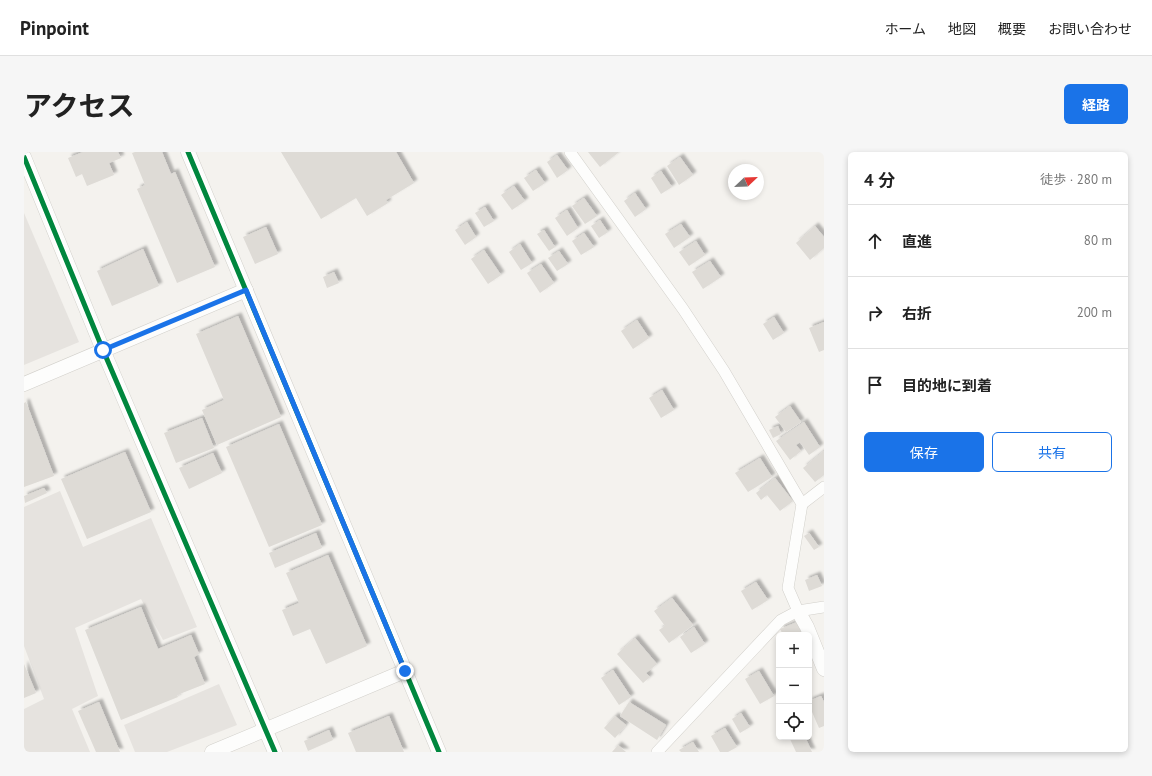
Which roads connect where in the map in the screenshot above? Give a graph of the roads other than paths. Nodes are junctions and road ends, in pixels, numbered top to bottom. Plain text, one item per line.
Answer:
1 (188, 152) edge
2 (570, 152) edge
3 (24, 157) edge
4 (246, 290) junction
5 (103, 350) junction
6 (24, 384) edge
7 (824, 487) edge
8 (802, 504) junction
9 (824, 607) edge
10 (798, 611) junction
11 (824, 669) edge
12 (405, 671) junction
13 (266, 729) junction
14 (212, 752) edge
15 (275, 752) edge
16 (439, 752) edge
17 (657, 752) edge

1 - 4 street
2 - 8 street
3 - 5 street
4 - 5 street
4 - 12 street
5 - 6 street
5 - 13 street
7 - 8 street
8 - 10 street
9 - 10 street
10 - 11 street
10 - 17 street
12 - 13 street
12 - 16 street
13 - 14 street
13 - 15 street

